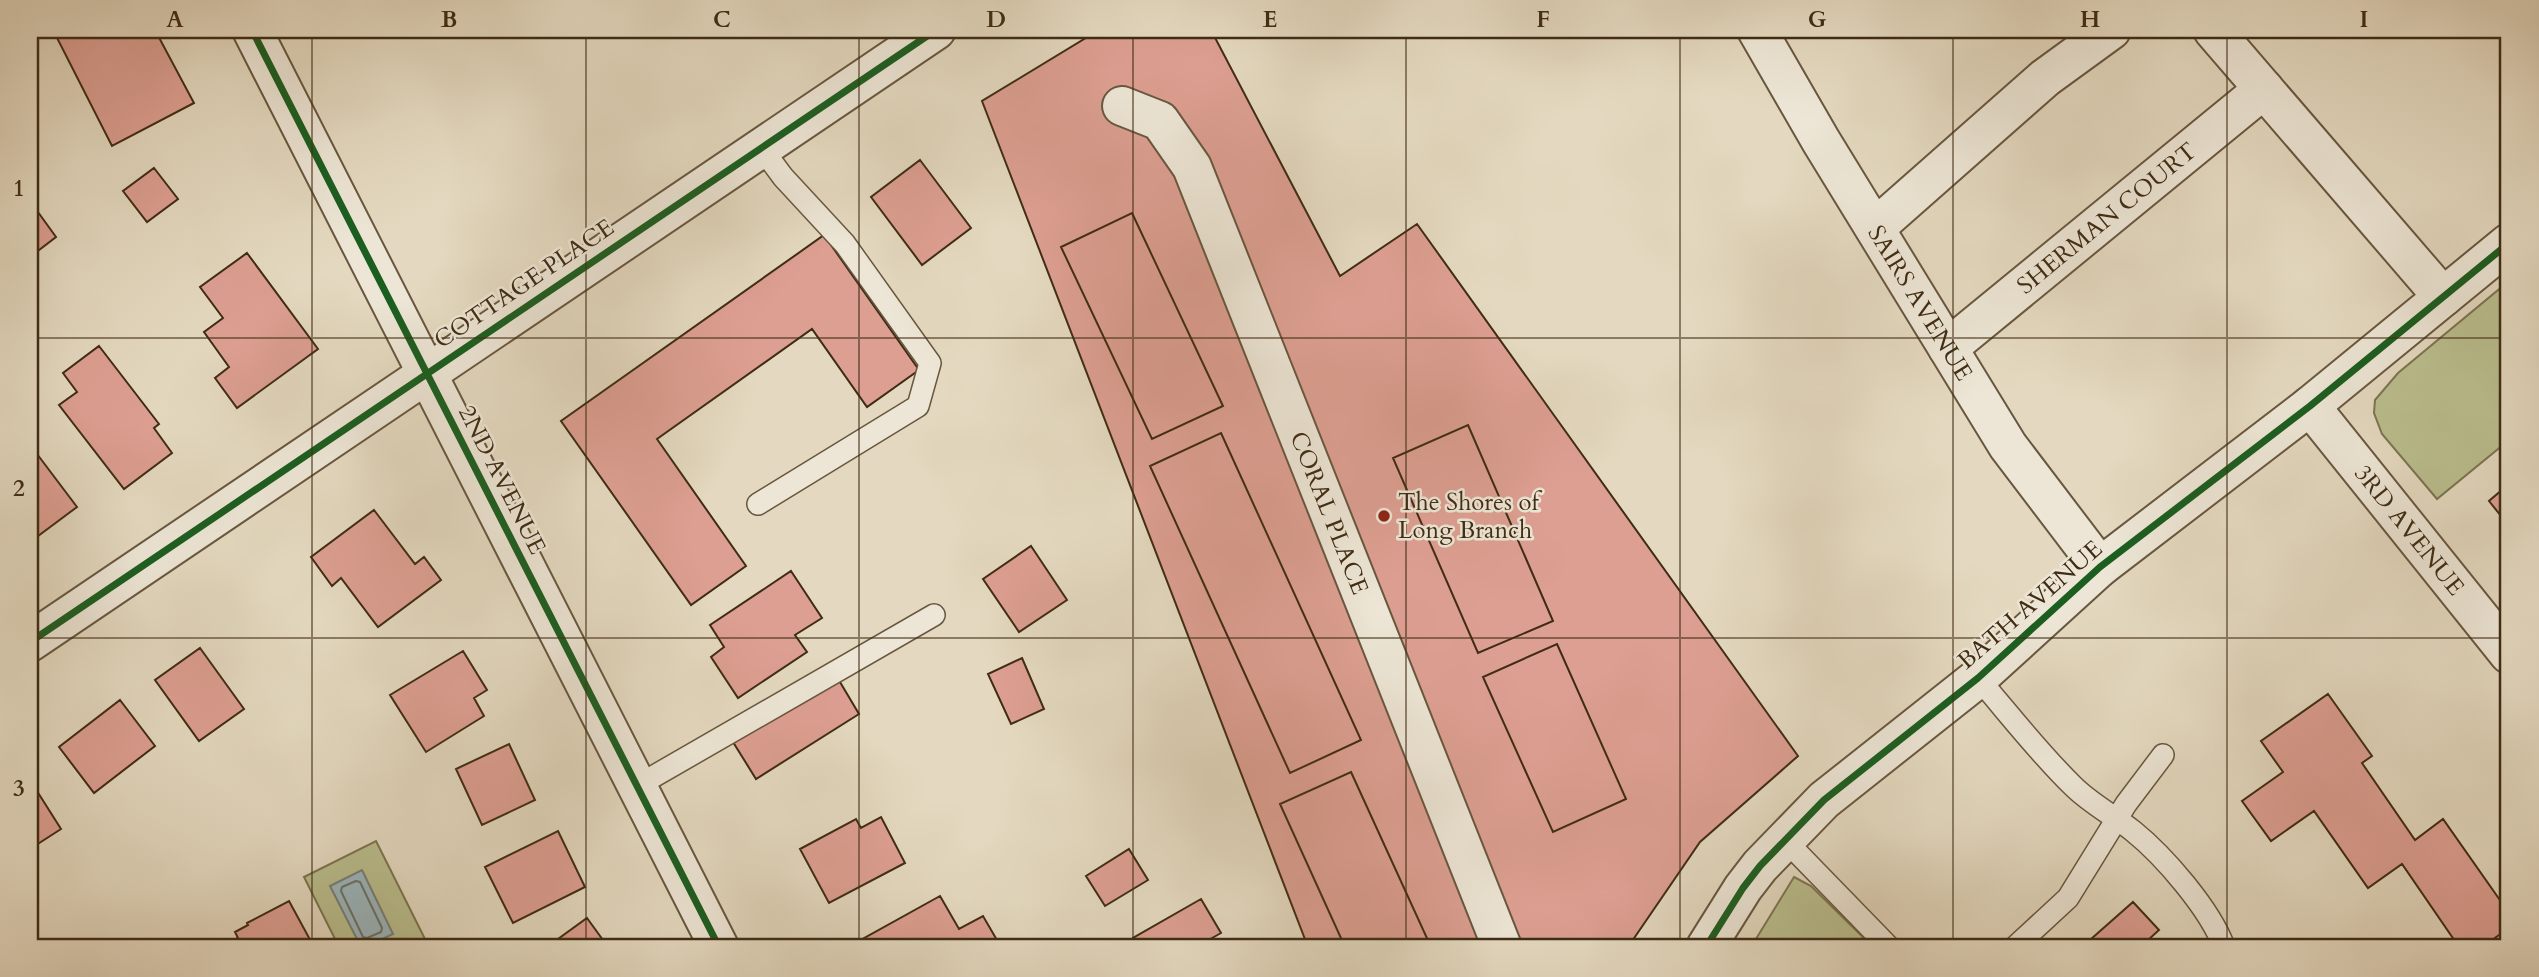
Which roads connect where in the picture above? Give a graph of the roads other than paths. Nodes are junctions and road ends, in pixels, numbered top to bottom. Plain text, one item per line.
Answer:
1 (252, 30) edge
2 (936, 30) edge
3 (1757, 30) edge
4 (2111, 30) edge
5 (2213, 30) edge
6 (2264, 89) junction
7 (1122, 106) dead end
8 (761, 146) junction
9 (1875, 228) junction
10 (2509, 243) edge
11 (2444, 297) junction
12 (1948, 348) junction
13 (426, 373) junction
14 (2310, 406) junction
15 (758, 504) dead end
16 (2100, 567) junction
17 (934, 615) dead end
18 (30, 642) edge
19 (2509, 654) edge
20 (1978, 678) junction
21 (2163, 755) dead end
22 (637, 786) junction
23 (2117, 819) junction
24 (1785, 840) junction
25 (719, 947) edge
26 (1502, 947) edge
27 (1706, 947) edge
28 (1889, 947) edge
29 (2015, 947) edge
30 (2224, 947) edge

1 - 13 street, 2ND AVENUE
2 - 8 street, COTTAGE PLACE
3 - 9 street, SAIRS AVENUE
4 - 9 street
5 - 6 street
6 - 11 street
6 - 12 street, SHERMAN COURT
7 - 26 street, CORAL PLACE
8 - 13 street, COTTAGE PLACE
8 - 15 lane
9 - 12 street, SAIRS AVENUE
10 - 11 street, BATH AVENUE
11 - 14 street, BATH AVENUE
12 - 16 street, SAIRS AVENUE
13 - 18 street, COTTAGE PLACE
13 - 22 street, 2ND AVENUE
14 - 16 street, BATH AVENUE
14 - 19 street, 3RD AVENUE
16 - 20 street, BATH AVENUE
17 - 22 lane
20 - 23 lane
20 - 24 street, BATH AVENUE
21 - 23 lane
22 - 25 street, 2ND AVENUE
23 - 29 lane
23 - 30 lane
24 - 27 street, BATH AVENUE
24 - 28 lane

